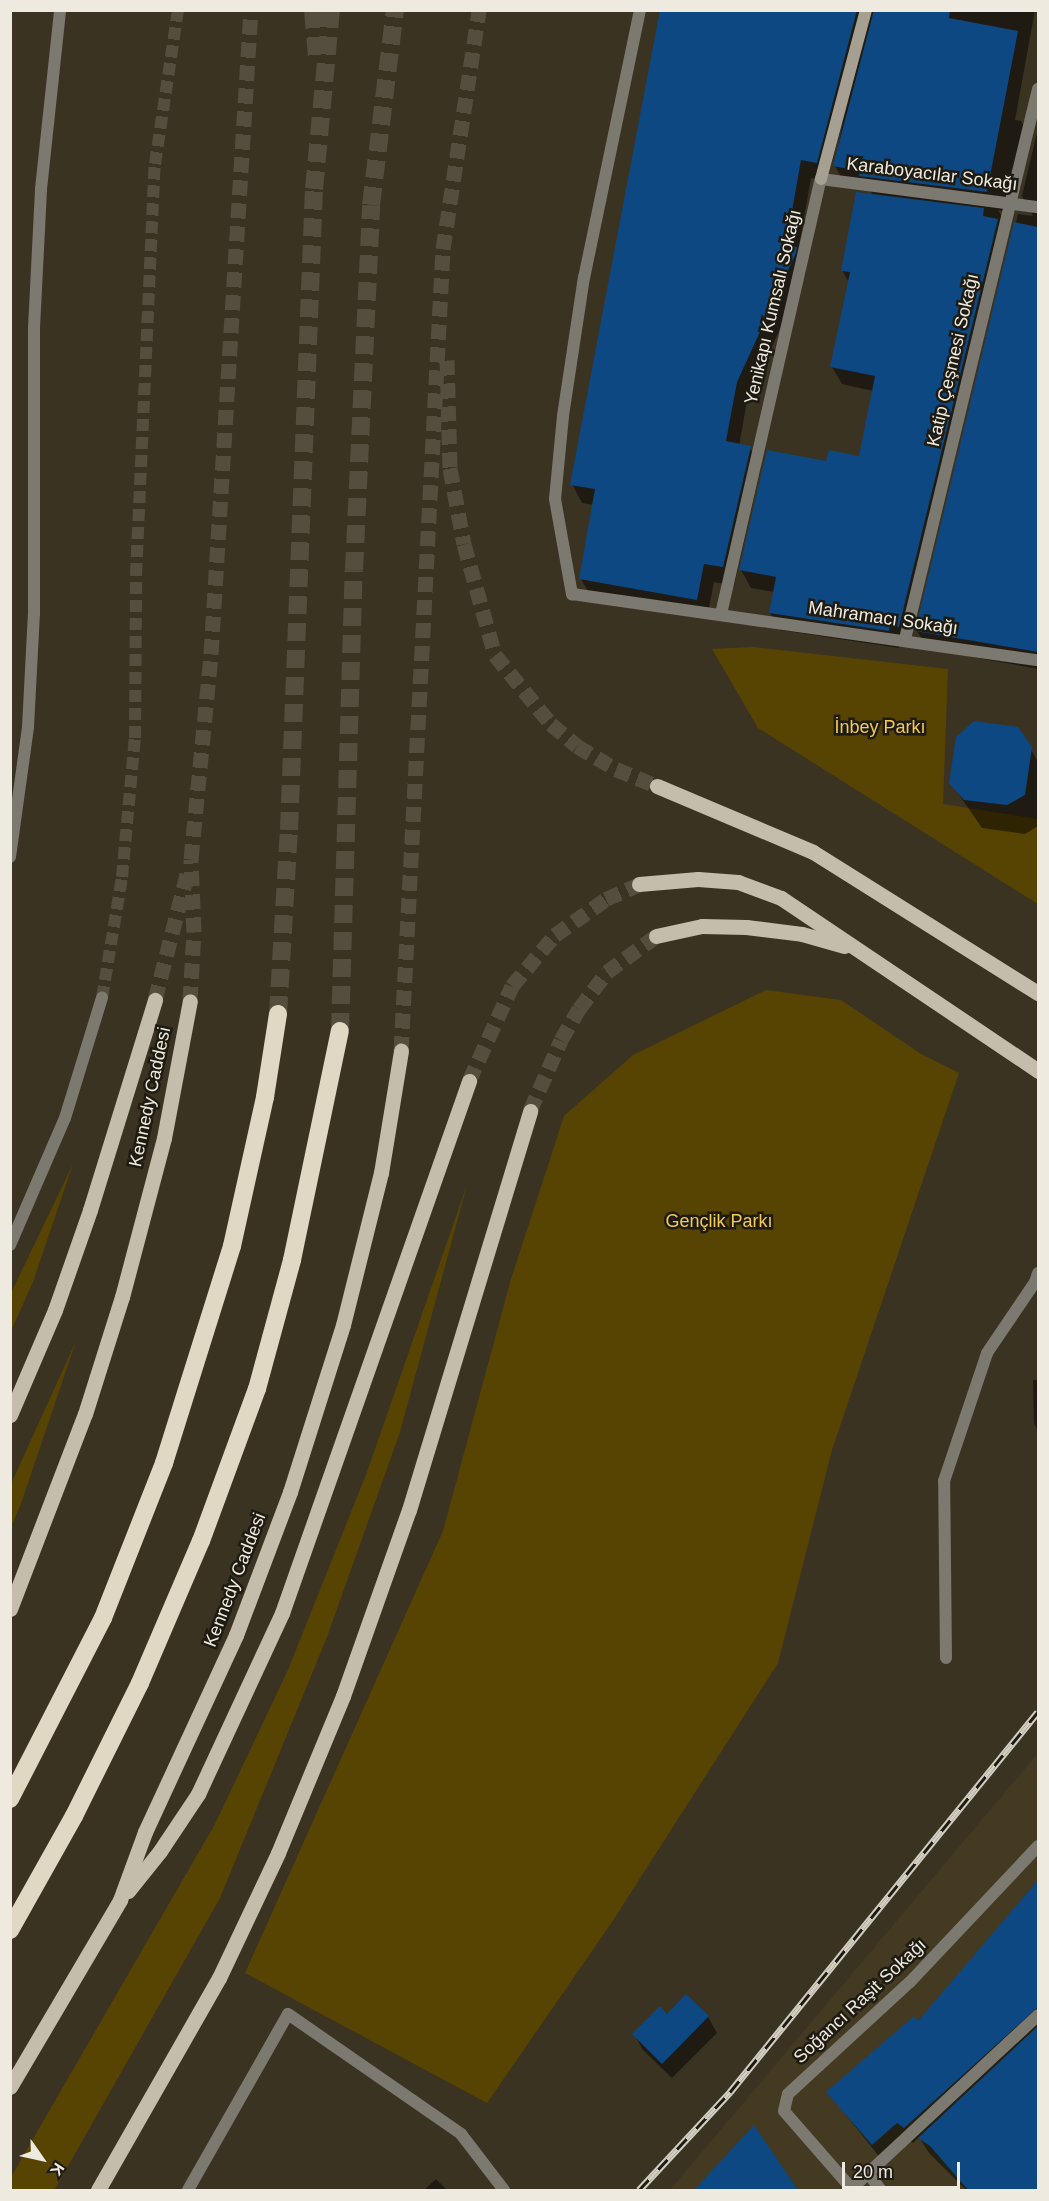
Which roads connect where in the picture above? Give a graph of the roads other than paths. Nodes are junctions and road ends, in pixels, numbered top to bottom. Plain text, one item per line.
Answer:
1 (60, 10) edge
2 (640, 10) edge
3 (866, 10) edge
4 (1038, 89) edge
5 (821, 179) junction
6 (1008, 201) junction
7 (1038, 207) edge
8 (721, 614) junction
9 (905, 639) junction
10 (1038, 660) edge
11 (657, 786) tunnel mouth
12 (10, 857) edge
13 (639, 884) tunnel mouth
14 (656, 936) tunnel mouth
15 (859, 951) junction
16 (1038, 993) edge
17 (102, 998) tunnel mouth
18 (155, 1000) tunnel mouth
19 (190, 1001) tunnel mouth
20 (278, 1014) tunnel mouth
21 (340, 1030) tunnel mouth
22 (401, 1052) tunnel mouth
23 (1038, 1071) edge
24 (469, 1081) tunnel mouth
25 (530, 1111) tunnel mouth
26 (10, 1245) edge
27 (1037, 1279) edge
28 (10, 1414) edge
29 (10, 1609) edge
30 (946, 1658) dead end
31 (10, 1799) edge
32 (1038, 1846) edge
33 (120, 1900) junction
34 (10, 1930) edge
35 (1038, 2015) edge
36 (10, 2086) edge
37 (868, 2173) junction
38 (98, 2190) edge
39 (188, 2190) edge
40 (504, 2190) edge
41 (851, 2190) edge
42 (881, 2190) edge

1 - 12 street
2 - 8 street, Mahramacı Sokağı
3 - 5 street, Yenikapı Kumsalı Sokağı
4 - 6 street, Katip Çeşmesi Sokağı
5 - 6 street, Karaboyacılar Sokağı
5 - 8 street, Yenikapı Kumsalı Sokağı
6 - 7 street, Karaboyacılar Sokağı
6 - 9 street, Katip Çeşmesi Sokağı
8 - 9 street, Mahramacı Sokağı
9 - 10 street, Mahramacı Sokağı
11 - 16 main road
13 - 15 main road
14 - 15 main road
15 - 23 main road
17 - 26 street
18 - 28 main road
19 - 29 main road, Kennedy Caddesi
20 - 31 highway
21 - 34 highway
22 - 33 main road, Kennedy Caddesi
24 - 33 main road
25 - 38 main road
27 - 30 street
32 - 41 street, Soğancı Raşit Sokağı
33 - 36 main road, Kennedy Caddesi
35 - 37 street
37 - 41 street
37 - 42 street
39 - 40 street

